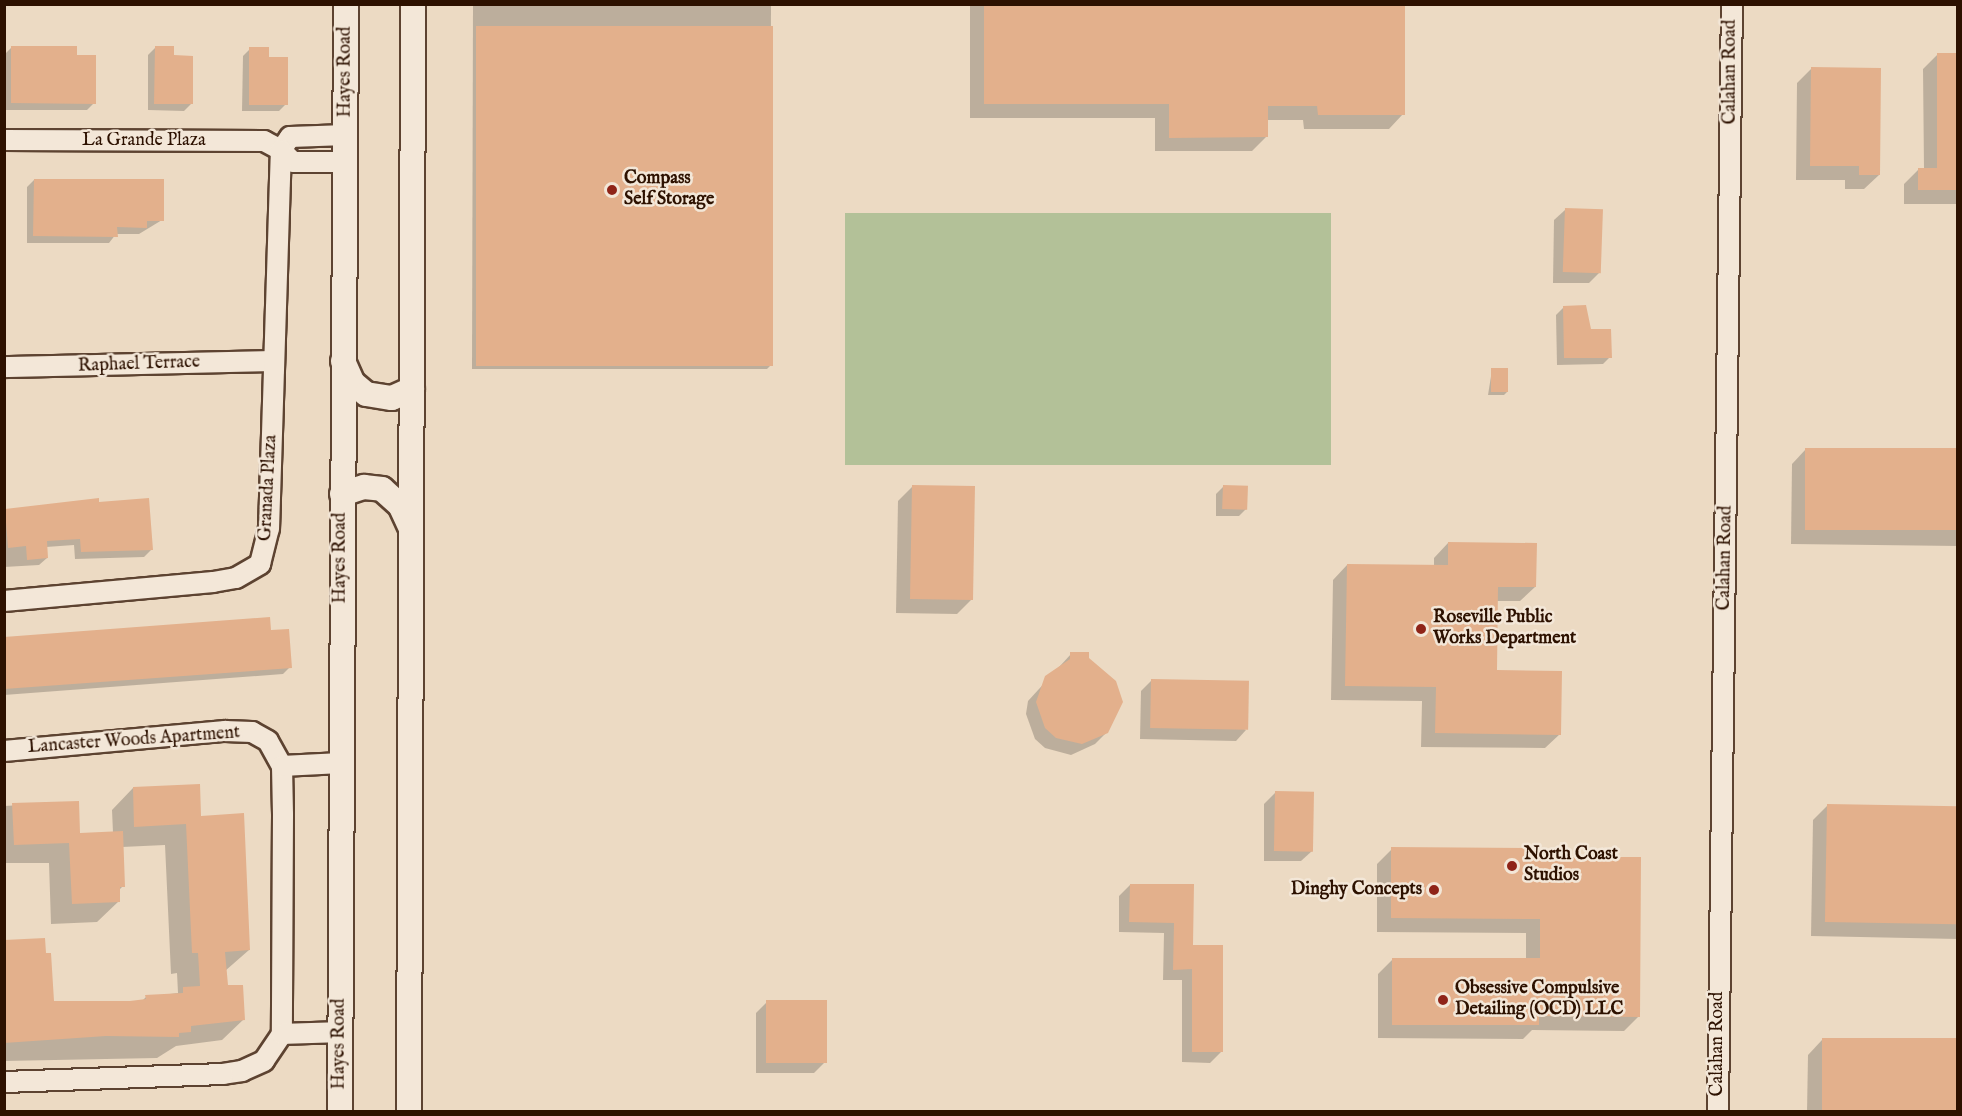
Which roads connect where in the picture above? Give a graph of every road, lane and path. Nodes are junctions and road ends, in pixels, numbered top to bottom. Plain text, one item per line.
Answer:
1 (346, 4) edge
2 (413, 4) edge
3 (1732, 4) edge
4 (346, 135) junction
5 (4, 140) edge
6 (281, 150) junction
7 (346, 162) junction
8 (342, 359) junction
9 (274, 361) junction
10 (4, 368) edge
11 (412, 389) junction
12 (342, 494) junction
13 (412, 531) junction
14 (4, 601) edge
15 (4, 751) edge
16 (341, 763) junction
17 (282, 766) junction
18 (340, 1032) junction
19 (282, 1034) junction
20 (4, 1082) edge
21 (340, 1112) edge
22 (409, 1112) edge
23 (1718, 1112) edge

1 - 4 street, Hayes Road
2 - 11 street
3 - 23 street, Calahan Road
4 - 6 street
4 - 7 street, Hayes Road
5 - 6 street, La Grande Plaza
6 - 7 street, La Grande Plaza
6 - 9 street, Granada Plaza
7 - 8 street, Hayes Road
8 - 11 street
8 - 12 street, Hayes Road
9 - 10 street, Raphael Terrace
9 - 14 street, Granada Plaza
11 - 13 street
12 - 13 street
12 - 16 street, Hayes Road
13 - 22 street
15 - 17 street, Lancaster Woods Apartment
16 - 17 street
16 - 18 street, Hayes Road
17 - 19 street
18 - 19 street
18 - 21 street, Hayes Road
19 - 20 street

